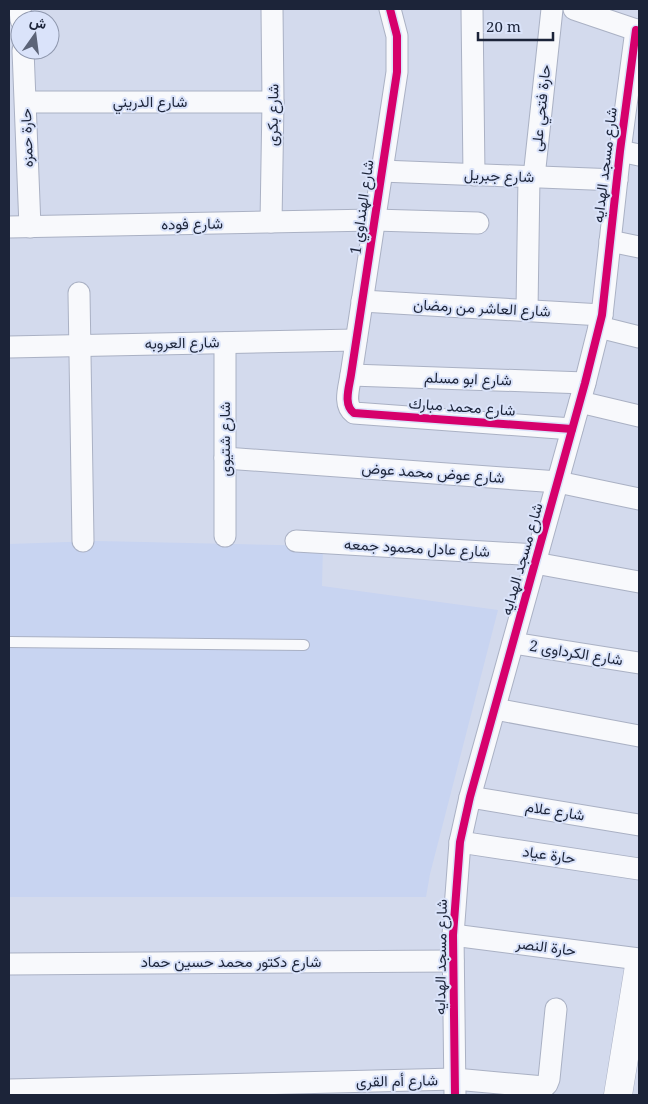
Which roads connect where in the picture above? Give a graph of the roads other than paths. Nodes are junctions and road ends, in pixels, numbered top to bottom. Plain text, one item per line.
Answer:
1 (272, 9) edge
2 (390, 9) edge
3 (472, 9) edge
4 (552, 9) edge
5 (574, 9) edge
6 (638, 30) edge
7 (24, 60) edge
8 (26, 102) junction
9 (273, 102) junction
10 (630, 153) edge
11 (381, 171) junction
12 (474, 175) junction
13 (532, 177) junction
14 (617, 180) junction
15 (374, 220) junction
16 (271, 222) junction
17 (478, 223) dead end
18 (9, 227) edge
19 (30, 227) junction
20 (610, 241) junction
21 (639, 247) edge
22 (80, 293) dead end
23 (362, 301) junction
24 (527, 310) junction
25 (600, 321) junction
26 (639, 337) edge
27 (356, 340) junction
28 (225, 343) junction
29 (80, 345) junction
30 (9, 347) edge
31 (351, 375) junction
32 (583, 393) junction
33 (350, 410) joint
34 (639, 416) edge
35 (572, 429) junction
36 (225, 458) junction
37 (558, 482) junction
38 (639, 499) edge
39 (225, 536) dead end
40 (83, 541) dead end
41 (296, 541) dead end
42 (536, 559) junction
43 (639, 582) edge
44 (9, 642) edge
45 (513, 643) junction
46 (304, 645) dead end
47 (639, 663) edge
48 (495, 708) junction
49 (639, 736) edge
50 (470, 797) junction
51 (639, 825) edge
52 (460, 842) junction
53 (639, 869) edge
54 (453, 935) junction
55 (639, 958) edge
56 (453, 961) junction
57 (9, 964) edge
58 (639, 966) edge
59 (556, 1009) dead end
60 (455, 1087) edge
61 (9, 1090) edge
62 (618, 1095) edge

1 - 9 street, شارع بكرى
2 - 11 street, شارع الهنداوي 1
3 - 12 street
4 - 13 street, حارة فتحي على
5 - 6 street
6 - 10 street, شارع مسجد الهدايه
7 - 8 street, حارة حمزه
8 - 9 street, شارع الدريني
8 - 19 street, حارة حمزه
9 - 16 street, شارع بكرى
10 - 14 street, شارع مسجد الهدايه
11 - 12 street, شارع جبريل
11 - 15 street, شارع الهنداوي 1
12 - 13 street, شارع جبريل
13 - 14 street, شارع جبريل
13 - 24 street, حارة فتحي على
14 - 20 street, شارع مسجد الهدايه
15 - 16 street, شارع فوده
15 - 17 street, شارع فوده
15 - 23 street, شارع الهنداوي 1
16 - 19 street, شارع فوده
18 - 19 street, شارع فوده
20 - 21 street
20 - 25 street, شارع مسجد الهدايه
22 - 29 street
23 - 24 street, شارع العاشر من رمضان
23 - 27 street, شارع الهنداوي 1
24 - 25 street, شارع العاشر من رمضان
25 - 26 street, شارع العاشر من رمضان
25 - 32 street, شارع مسجد الهدايه
27 - 28 street, شارع العروبه
27 - 31 street, شارع الهنداوي 1
28 - 29 street, شارع العروبه
28 - 36 street, شارع شتيوى
29 - 30 street, شارع العروبه
29 - 40 street
31 - 32 street, شارع ابو مسلم
31 - 33 street, شارع الهنداوي 1
32 - 34 street, شارع ابو مسلم
32 - 35 street, شارع مسجد الهدايه
33 - 35 street, شارع محمد مبارك
35 - 37 street, شارع مسجد الهدايه
36 - 37 street, شارع عوض محمد عوض
36 - 39 street, شارع شتيوى
37 - 38 street, شارع عوض محمد عوض
37 - 42 street, شارع مسجد الهدايه
41 - 42 street, شارع عادل محمود جمعه
42 - 43 street, شارع عادل محمود جمعه
42 - 45 street, شارع مسجد الهدايه
44 - 46 lane
45 - 47 street, شارع الكرداوى 2
45 - 48 street, شارع مسجد الهدايه
48 - 49 street
48 - 50 street, شارع مسجد الهدايه
50 - 51 street, شارع علام
50 - 52 street, شارع مسجد الهدايه
52 - 53 street, حارة عياد
52 - 54 street, شارع مسجد الهدايه
54 - 55 street, حارة النصر
54 - 56 street, شارع مسجد الهدايه
56 - 57 street, شارع دكتور محمد حسين حماد
56 - 60 street, شارع مسجد الهدايه
58 - 62 street
59 - 60 street, شارع أم القرى
60 - 61 street, شارع أم القرى

